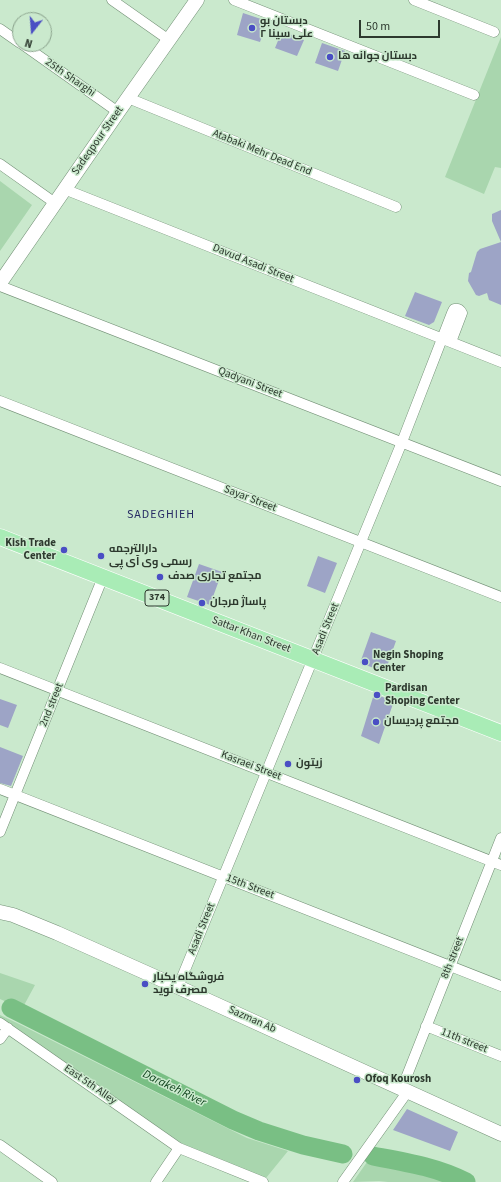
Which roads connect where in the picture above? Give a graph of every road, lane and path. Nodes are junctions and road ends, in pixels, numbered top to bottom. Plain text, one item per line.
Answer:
1 (112, 0) edge
2 (197, 0) edge
3 (234, 0) edge
4 (414, 0) edge
5 (0, 29) edge
6 (494, 32) dead end
7 (12, 37) edge
8 (169, 40) junction
9 (34, 52) edge
10 (474, 95) dead end
11 (128, 98) junction
12 (118, 112) junction
13 (0, 164) edge
14 (64, 189) junction
15 (55, 203) junction
16 (396, 207) dead end
17 (0, 285) edge
18 (447, 340) junction
19 (501, 362) edge
20 (0, 401) edge
21 (402, 442) junction
22 (501, 481) edge
23 (0, 537) edge
24 (361, 542) junction
25 (103, 577) junction
26 (501, 597) edge
27 (313, 660) junction
28 (0, 668) edge
29 (57, 690) junction
30 (501, 733) edge
31 (267, 772) junction
32 (0, 789) edge
33 (15, 795) junction
34 (0, 832) edge
35 (501, 838) edge
36 (496, 863) edge
37 (224, 877) junction
38 (0, 912) edge
39 (450, 966) junction
40 (501, 986) edge
41 (178, 987) junction
42 (4, 1026) edge
43 (426, 1026) junction
44 (0, 1039) edge
45 (501, 1056) edge
46 (407, 1084) junction
47 (501, 1134) edge
48 (0, 1144) edge
49 (180, 1148) junction
50 (52, 1182) edge
51 (156, 1182) edge
52 (263, 1182) edge
53 (343, 1182) edge

1 - 8 street
2 - 8 main road, Sadeqpour Street
3 - 10 street
4 - 6 street
5 - 7 street, 25th Sharghi
8 - 11 main road, Sadeqpour Street
9 - 12 street, 25th Sharghi
11 - 12 main road, Sadeqpour Street
11 - 16 street, Atabaki Mehr Dead End
12 - 14 main road, Sadeqpour Street
13 - 15 street
14 - 15 main road, Sadeqpour Street
14 - 18 street, Davud Asadi Street
15 - 17 main road, Sadeqpour Street
17 - 21 street, Qadyani Street
18 - 19 street, Davud Asadi Street
18 - 21 street, Asadi Street
20 - 24 street, Sayar Street
21 - 22 street, Qadyani Street
21 - 24 street, Asadi Street
23 - 25 main road, Sattar Khan Street / 374
24 - 26 street, Sayar Street
24 - 27 street, Asadi Street
25 - 27 main road, Sattar Khan Street / 374
25 - 29 street, 2nd street
27 - 30 main road, Sattar Khan Street / 374
27 - 31 street, Asadi Street
28 - 29 street, Kasraei Street
29 - 31 street, Kasraei Street
29 - 33 street, 2nd street
31 - 36 street, Kasraei Street
31 - 37 street, Asadi Street
32 - 33 street, 15th Street
33 - 34 street, 2nd street
33 - 37 street, 15th Street
35 - 36 street, 8th street
36 - 39 street, 8th street
37 - 39 street, 15th Street
37 - 41 street, Asadi Street
38 - 41 main road, Sazman Ab
39 - 40 street, 15th Street
39 - 43 street, 8th street
41 - 46 main road, Sazman Ab
42 - 44 street
42 - 49 street, East 5th Alley
43 - 45 street, 11th street
43 - 46 street, 8th street
46 - 47 main road, Sazman Ab
46 - 53 street, 8th street
48 - 50 street
49 - 51 street
49 - 52 street, East 5th Alley

